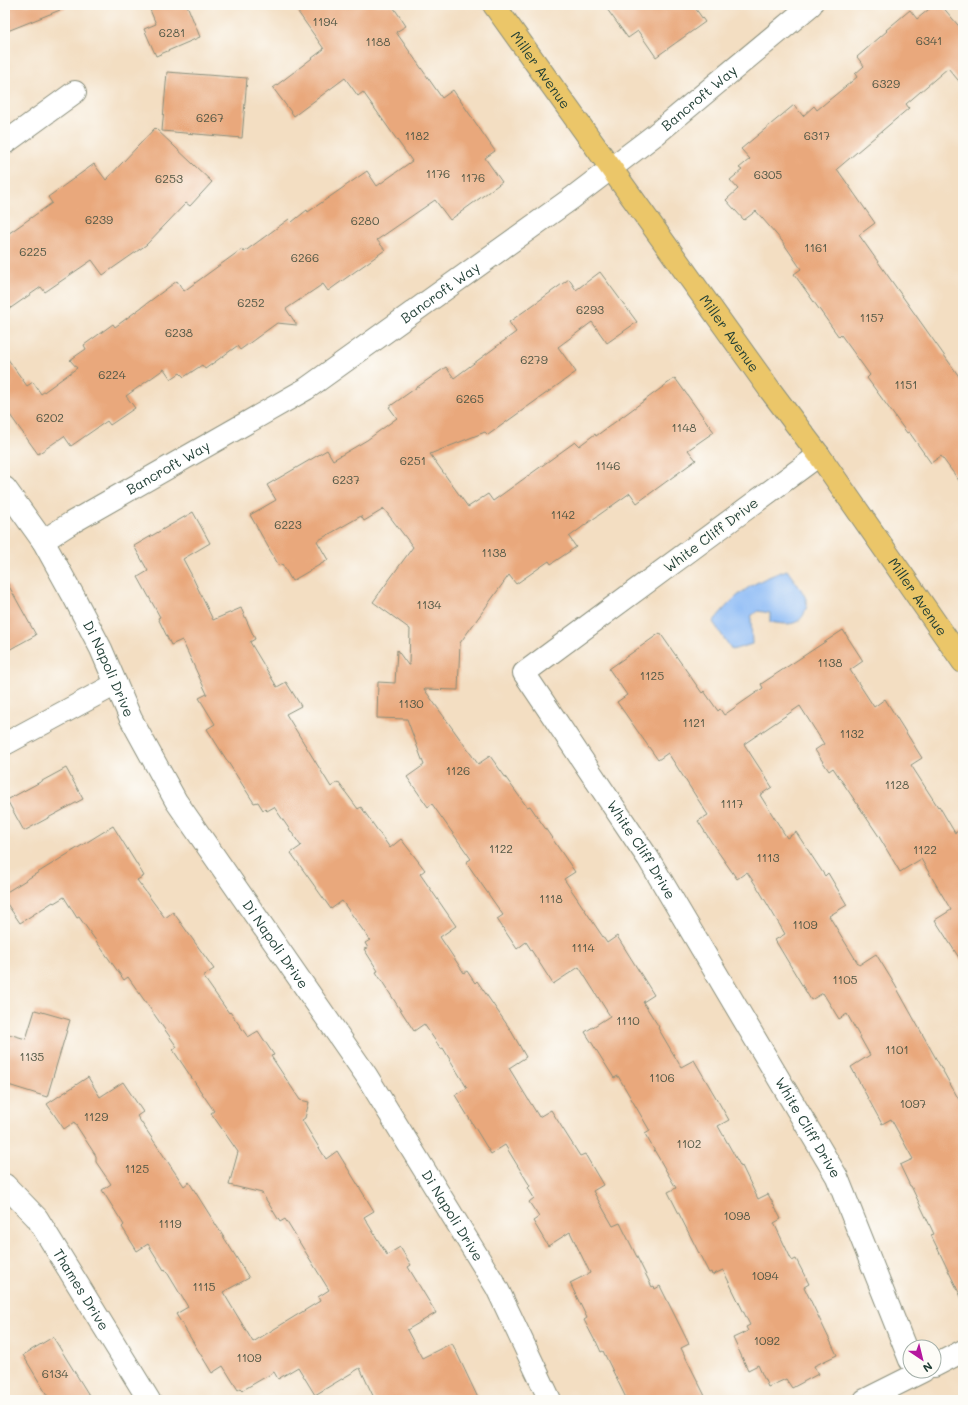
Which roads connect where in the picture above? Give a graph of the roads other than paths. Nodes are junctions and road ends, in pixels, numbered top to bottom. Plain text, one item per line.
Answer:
1 (494, 5) edge
2 (811, 5) edge
3 (75, 92) dead end
4 (5, 143) edge
5 (611, 168) junction
6 (820, 455) junction
7 (5, 488) edge
8 (43, 541) junction
9 (963, 662) edge
10 (116, 684) junction
11 (5, 744) edge
12 (5, 1185) edge
13 (907, 1339) edge
14 (963, 1351) edge
15 (942, 1359) edge
16 (902, 1378) edge
17 (149, 1400) edge
18 (550, 1400) edge
19 (865, 1400) edge

1 - 5 main road, Miller Avenue
2 - 5 street, Bancroft Way
3 - 4 street
5 - 6 main road, Miller Avenue
5 - 8 street, Bancroft Way
6 - 9 main road, Miller Avenue
6 - 13 street, White Cliff Drive
7 - 8 street, Di Napoli Drive
8 - 10 street, Di Napoli Drive
10 - 11 street
10 - 18 street, Di Napoli Drive
12 - 17 street, Thames Drive
14 - 15 street
16 - 19 street

